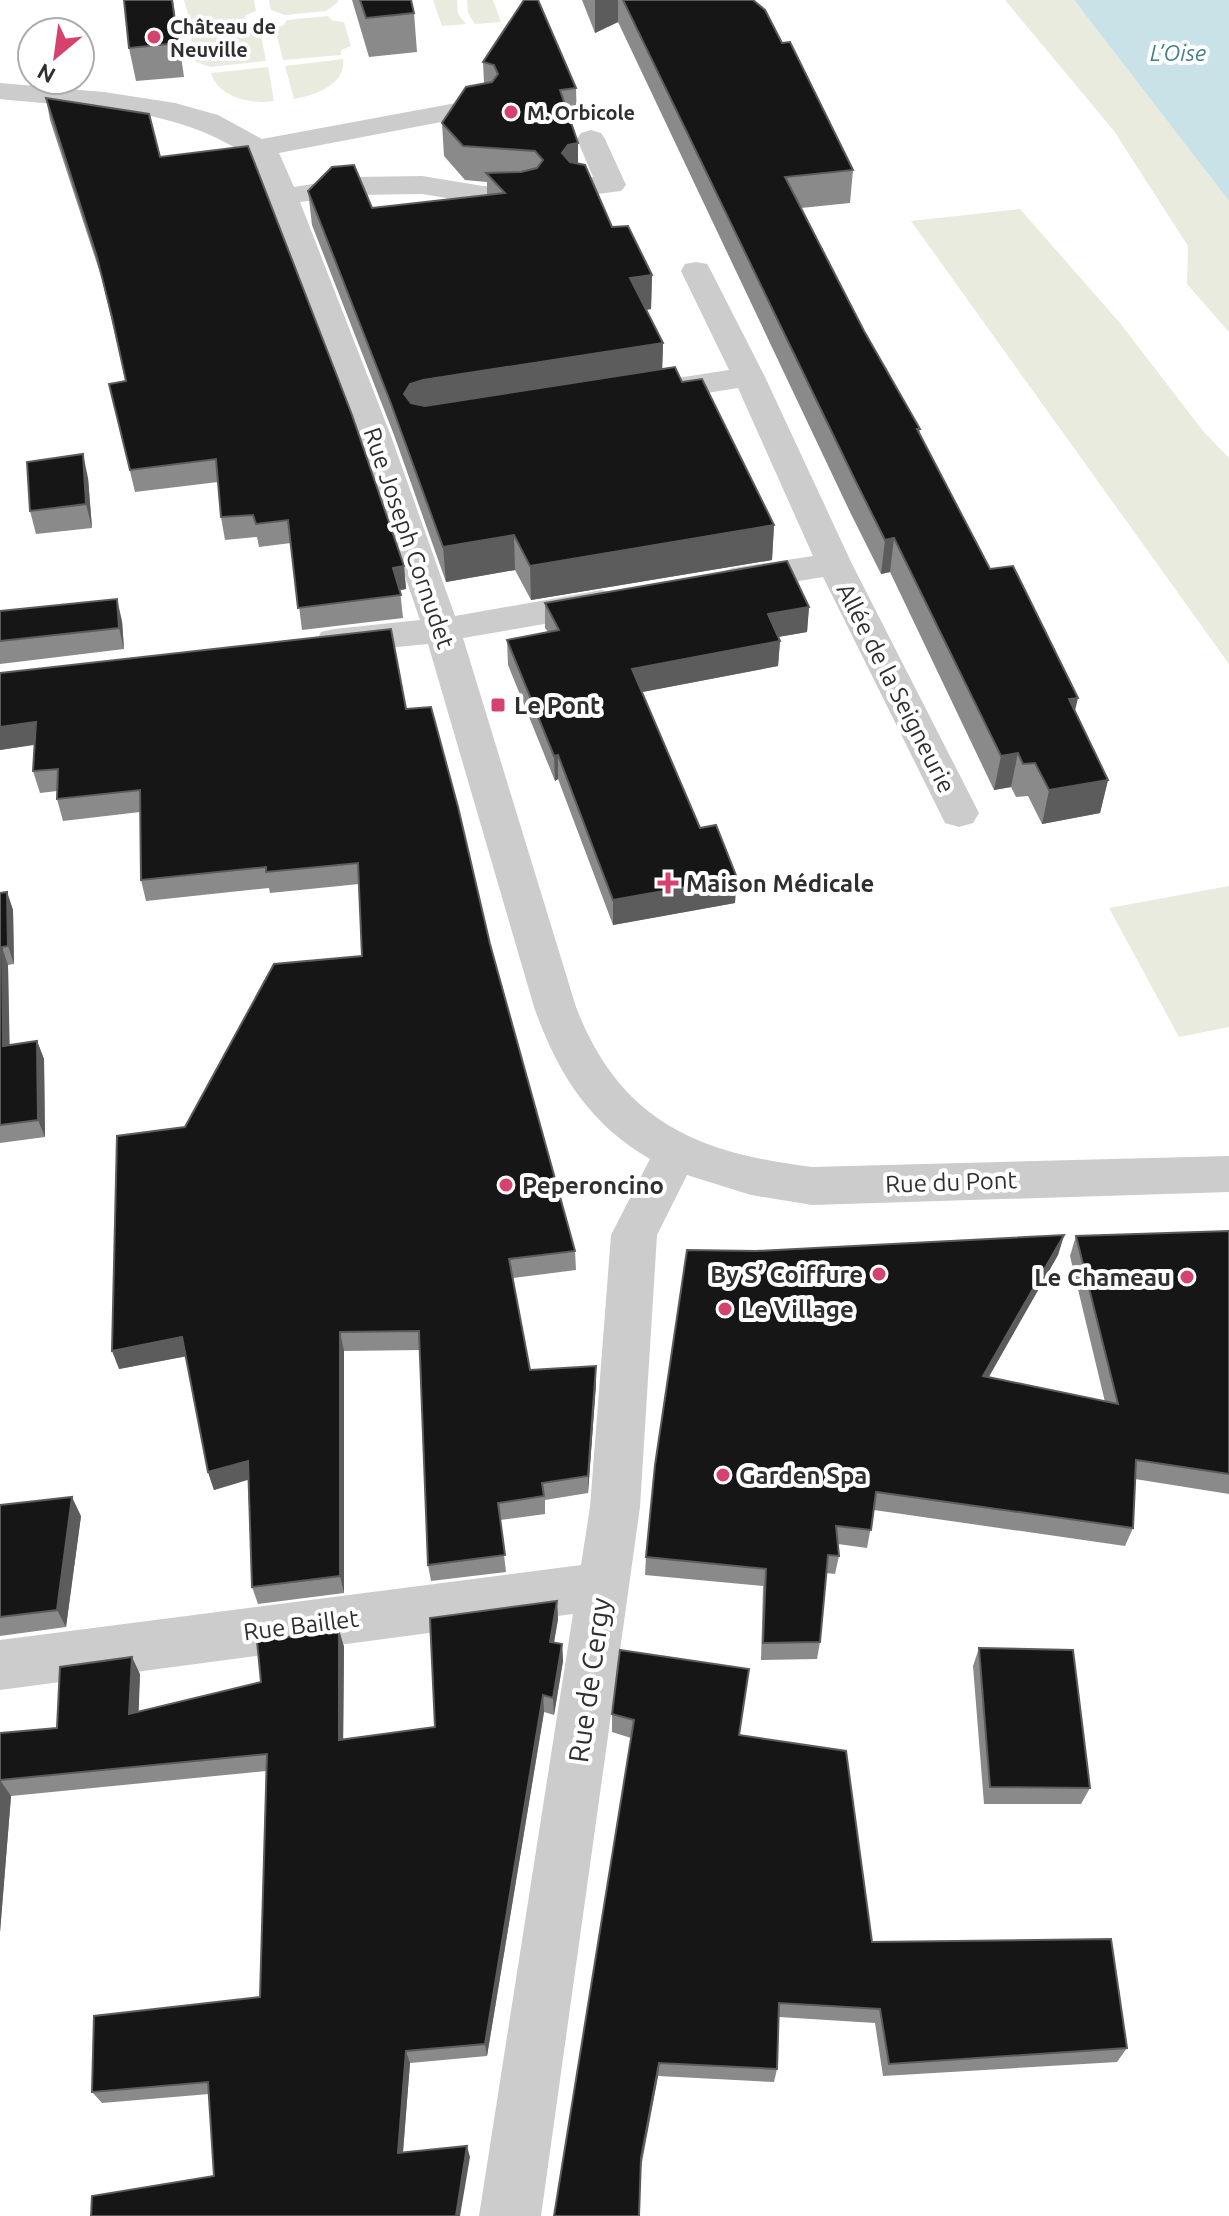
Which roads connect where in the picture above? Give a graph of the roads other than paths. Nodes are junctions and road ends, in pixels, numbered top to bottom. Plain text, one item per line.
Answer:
1 (0, 91) edge
2 (483, 106) edge
3 (591, 139) dead end
4 (258, 148) junction
5 (581, 187) edge
6 (526, 194) edge
7 (285, 196) junction
8 (696, 271) dead end
9 (749, 377) junction
10 (611, 398) edge
11 (834, 564) junction
12 (696, 587) edge
13 (635, 597) edge
14 (442, 630) junction
15 (302, 645) edge
16 (959, 813) dead end
17 (677, 1151) junction
18 (1229, 1174) edge
19 (603, 1586) junction
20 (0, 1665) edge
21 (510, 2216) edge

1 - 4 street, Rue Joseph Cornudet
2 - 4 street
3 - 5 street
4 - 7 street, Rue Joseph Cornudet
6 - 7 street
7 - 14 street, Rue Joseph Cornudet
8 - 9 street, Allée de la Seigneurie
9 - 10 street
9 - 11 street, Allée de la Seigneurie
11 - 12 street, Allée de la Seigneurie
11 - 16 street, Allée de la Seigneurie
13 - 14 street
14 - 15 street
14 - 17 street, Rue Joseph Cornudet
17 - 18 street, Rue du Pont
17 - 19 street, Rue de Cergy
19 - 20 street, Rue Baillet
19 - 21 street, Rue de Cergy

